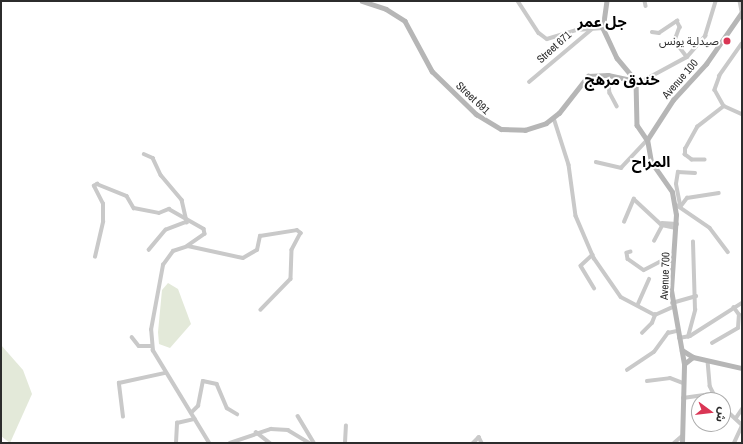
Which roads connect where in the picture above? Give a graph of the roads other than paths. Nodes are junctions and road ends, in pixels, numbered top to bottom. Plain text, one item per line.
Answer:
1 (362, 1) edge
2 (518, 1) edge
3 (607, 1) edge
4 (645, 1) edge
5 (716, 1) edge
6 (740, 1) edge
7 (646, 6) dead end
8 (742, 12) edge
9 (603, 28) junction
10 (593, 29) junction
11 (652, 32) dead end
12 (742, 44) edge
13 (687, 57) junction
14 (608, 75) junction
15 (529, 82) dead end
16 (636, 82) junction
17 (617, 106) dead end
18 (724, 106) junction
19 (742, 114) edge
20 (554, 118) junction
21 (647, 140) junction
22 (144, 154) dead end
23 (705, 160) dead end
24 (596, 162) dead end
25 (695, 173) dead end
26 (719, 193) dead end
27 (678, 205) junction
28 (187, 222) junction
29 (624, 222) dead end
30 (662, 224) junction
31 (676, 226) junction
32 (654, 241) dead end
33 (693, 242) dead end
34 (188, 246) junction
35 (149, 250) dead end
36 (631, 252) dead end
37 (728, 252) dead end
38 (593, 255) junction
39 (95, 256) dead end
40 (673, 264) junction
41 (649, 279) dead end
42 (594, 288) dead end
43 (696, 296) junction
44 (742, 303) edge
45 (638, 304) junction
46 (673, 305) junction
47 (734, 308) junction
48 (261, 310) dead end
49 (655, 315) junction
50 (677, 331) junction
51 (642, 333) dead end
52 (132, 337) dead end
53 (688, 337) junction
54 (679, 338) junction
55 (712, 343) dead end
56 (152, 346) junction
57 (682, 350) junction
58 (693, 357) junction
59 (708, 361) junction
60 (684, 364) junction
61 (742, 368) edge
62 (627, 370) dead end
63 (165, 373) junction
64 (647, 381) dead end
65 (683, 383) junction
66 (712, 392) edge
67 (691, 397) edge
68 (683, 398) junction
69 (742, 409) edge
70 (191, 413) junction
71 (237, 414) dead end
72 (731, 414) edge
73 (298, 416) dead end
74 (123, 417) dead end
75 (736, 418) junction
76 (195, 420) junction
77 (346, 426) dead end
78 (742, 426) edge
79 (256, 432) junction
80 (682, 436) junction
81 (176, 443) edge
82 (209, 443) edge
83 (230, 443) edge
84 (270, 443) edge
85 (310, 443) edge
86 (314, 443) edge
87 (345, 443) edge
88 (473, 443) edge
89 (482, 443) edge
90 (674, 443) edge
91 (682, 443) edge
92 (734, 443) edge

1 - 20 main road, Street 691
2 - 10 street
3 - 9 main road
4 - 7 street
5 - 13 street
6 - 8 street
8 - 21 main road, Avenue 100
9 - 10 street
9 - 16 main road
10 - 15 street, Street 671
11 - 13 street
12 - 18 street
13 - 16 street
14 - 16 main road, Street 691
14 - 17 street
14 - 20 main road, Street 691
16 - 21 main road
18 - 19 street
18 - 23 street
20 - 38 street
21 - 24 street
21 - 27 main road, Avenue 700
22 - 28 street
25 - 27 street
26 - 27 street
27 - 31 main road, Avenue 700
27 - 37 street
28 - 34 street
28 - 35 street
28 - 39 street
29 - 30 street
30 - 31 street
30 - 32 street
31 - 40 main road, Avenue 700
33 - 43 street
34 - 48 street
34 - 56 street
36 - 40 street
38 - 42 street
38 - 45 street
40 - 46 main road, Avenue 700
41 - 45 street
43 - 46 street
43 - 53 street
44 - 47 street
45 - 49 street
46 - 49 street
46 - 50 main road, Avenue 700
47 - 53 street
47 - 55 street
49 - 51 street
50 - 54 main road, Avenue 700
50 - 62 street
52 - 56 street
53 - 54 street
54 - 57 main road, Avenue 700
56 - 63 street
57 - 58 main road
57 - 60 main road, Avenue 700
58 - 59 main road
58 - 60 main road
59 - 61 main road
59 - 66 street
60 - 65 main road, Avenue 700
63 - 70 street
63 - 74 street
64 - 65 street
65 - 68 main road, Avenue 700
67 - 68 street
68 - 80 main road, Avenue 700
69 - 75 street
70 - 71 street
70 - 76 street
72 - 75 street
73 - 86 street
75 - 78 street
76 - 81 street
76 - 82 street
77 - 87 street
78 - 92 street
79 - 83 street
79 - 84 street
79 - 85 street
80 - 90 street
80 - 91 main road, Avenue 700
88 - 89 street

